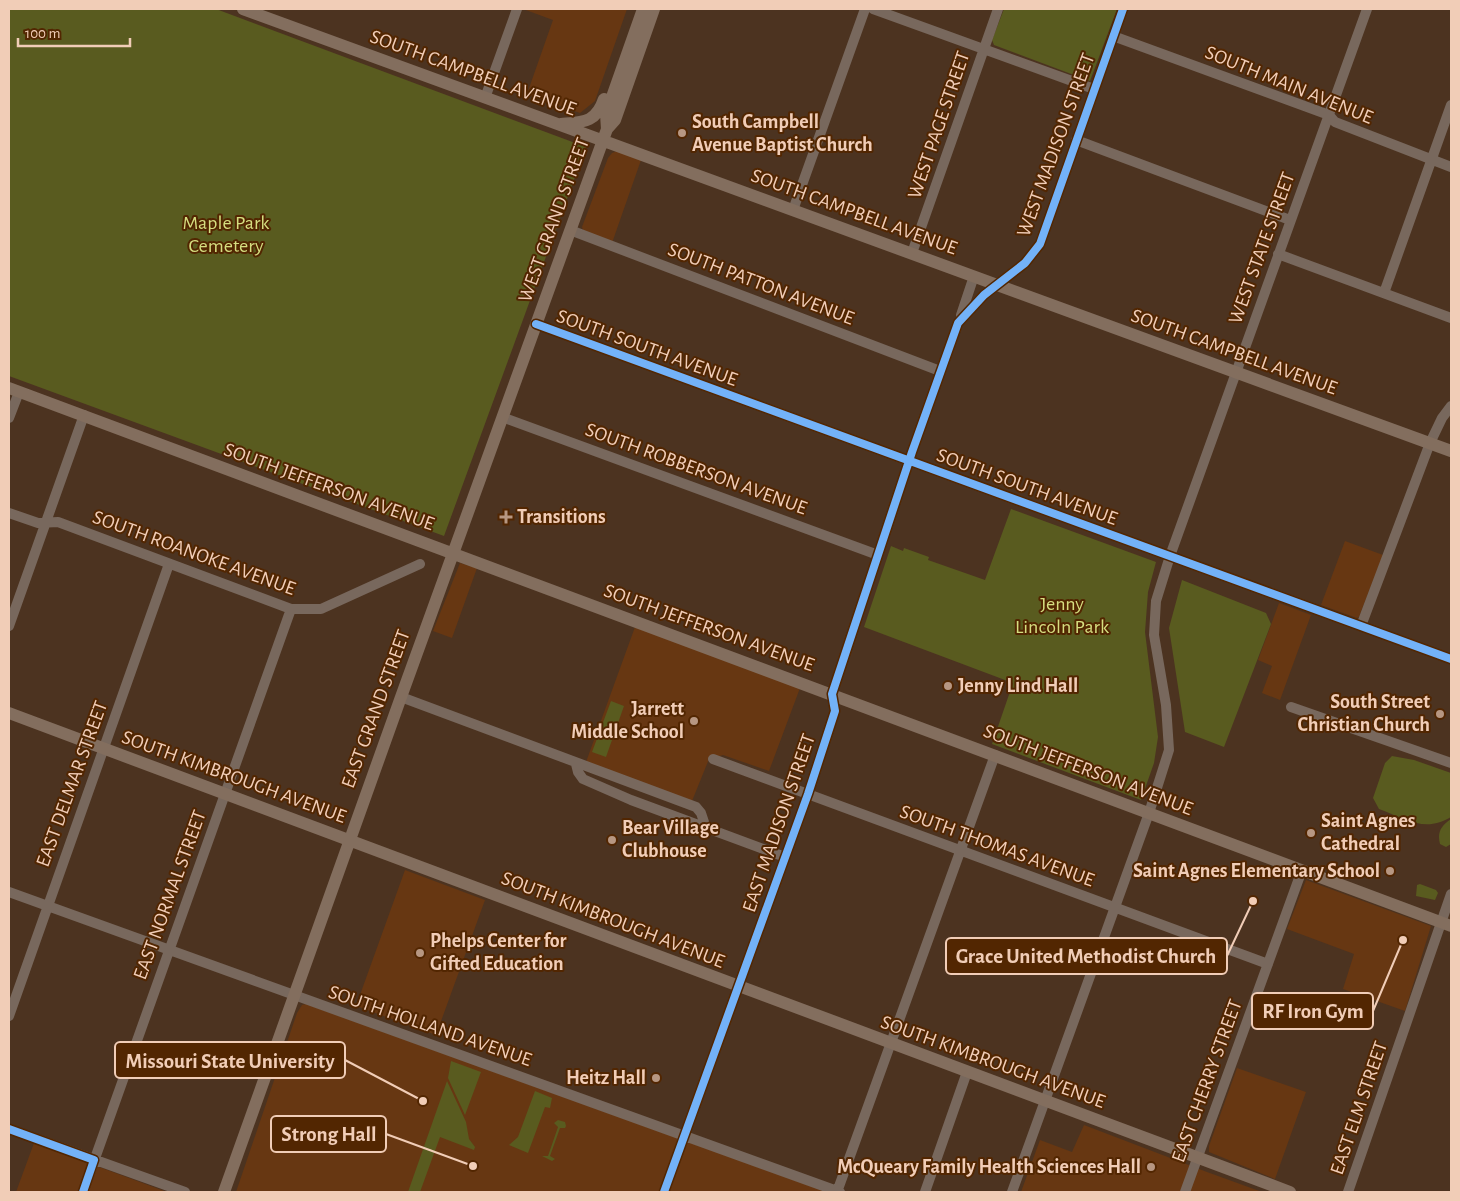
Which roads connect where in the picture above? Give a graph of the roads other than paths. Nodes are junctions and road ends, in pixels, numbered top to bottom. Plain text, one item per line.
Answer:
1 (244, 9) edge
2 (517, 9) edge
3 (643, 9) edge
4 (654, 9) edge
5 (865, 9) edge
6 (873, 9) edge
7 (998, 9) edge
8 (1123, 9) edge
9 (1367, 9) edge
10 (1113, 36) junction
11 (984, 48) junction
12 (620, 72) junction
13 (1094, 88) junction
14 (485, 98) junction
15 (1451, 105) edge
16 (1329, 116) junction
17 (557, 124) junction
18 (605, 135) junction
19 (1076, 140) junction
20 (1432, 159) junction
21 (1451, 167) edge
22 (793, 210) junction
23 (1290, 220) junction
24 (570, 230) junction
25 (912, 253) junction
26 (1278, 254) junction
27 (974, 276) junction
28 (998, 285) junction
29 (1384, 293) junction
30 (1451, 318) edge
31 (958, 323) junction
32 (536, 324) junction
33 (940, 371) junction
34 (1235, 373) junction
35 (14, 390) edge
36 (1451, 406) edge
37 (84, 415) junction
38 (502, 417) junction
39 (9, 418) edge
40 (1430, 443) junction
41 (1451, 451) edge
42 (910, 462) junction
43 (9, 513) edge
44 (46, 522) junction
45 (453, 553) junction
46 (878, 555) junction
47 (1170, 556) junction
48 (169, 564) junction
49 (420, 564) dead end
50 (291, 609) junction
51 (9, 626) edge
52 (1360, 626) junction
53 (1451, 659) edge
54 (832, 694) junction
55 (400, 697) junction
56 (1291, 707) dead end
57 (9, 712) edge
58 (103, 749) junction
59 (995, 755) junction
60 (713, 759) dead end
61 (1451, 763) edge
62 (576, 764) junction
63 (224, 794) junction
64 (808, 794) junction
65 (1150, 813) junction
66 (706, 828) junction
67 (349, 840) junction
68 (960, 850) junction
69 (785, 857) junction
70 (1302, 870) junction
71 (9, 892) edge
72 (1451, 894) edge
73 (47, 906) junction
74 (1115, 908) junction
75 (1446, 924) edge
76 (168, 951) junction
77 (1268, 964) junction
78 (737, 987) junction
79 (294, 996) junction
80 (9, 1016) edge
81 (890, 1044) junction
82 (967, 1072) junction
83 (1045, 1101) junction
84 (9, 1129) edge
85 (684, 1137) junction
86 (1198, 1158) junction
87 (94, 1160) junction
88 (82, 1192) edge
89 (186, 1192) edge
90 (224, 1192) edge
91 (664, 1192) edge
92 (838, 1192) edge
93 (924, 1192) edge
94 (1012, 1192) edge
95 (1185, 1192) edge
96 (1290, 1192) edge
97 (1348, 1192) edge

1 - 14 main road, SOUTH CAMPBELL AVENUE
2 - 14 street
3 - 12 main road, WEST GRAND STREET
4 - 18 main road, WEST GRAND STREET
5 - 22 street
6 - 11 street
7 - 11 street, WEST PAGE STREET
8 - 10 street, WEST MADISON STREET
9 - 16 street, WEST STATE STREET
10 - 13 street, WEST MADISON STREET
10 - 16 street, SOUTH MAIN AVENUE
11 - 13 street
11 - 25 street, WEST PAGE STREET
12 - 17 main road
12 - 18 main road, WEST GRAND STREET
13 - 19 street, WEST MADISON STREET
14 - 17 main road, SOUTH CAMPBELL AVENUE
15 - 20 street
16 - 20 street, SOUTH MAIN AVENUE
16 - 23 street, WEST STATE STREET
17 - 18 main road, SOUTH CAMPBELL AVENUE
18 - 22 main road, SOUTH CAMPBELL AVENUE
18 - 24 main road, WEST GRAND STREET
19 - 23 street
19 - 28 street, WEST MADISON STREET
20 - 21 street, SOUTH MAIN AVENUE
20 - 29 street
22 - 25 main road, SOUTH CAMPBELL AVENUE
23 - 26 street, WEST STATE STREET
24 - 32 main road, WEST GRAND STREET
24 - 33 street, SOUTH PATTON AVENUE
25 - 27 main road, SOUTH CAMPBELL AVENUE
26 - 29 street
26 - 34 street, WEST STATE STREET
27 - 28 main road, SOUTH CAMPBELL AVENUE
27 - 31 street
28 - 31 street, WEST MADISON STREET
28 - 34 main road, SOUTH CAMPBELL AVENUE
29 - 30 street
31 - 33 street, WEST MADISON STREET
32 - 38 main road, EAST GRAND STREET
32 - 42 street, SOUTH SOUTH AVENUE
33 - 42 street, WEST MADISON STREET
34 - 40 main road, SOUTH CAMPBELL AVENUE
34 - 47 street, WEST STATE STREET
35 - 37 main road, SOUTH JEFFERSON AVENUE
35 - 39 street
36 - 40 street
37 - 44 street
37 - 45 main road, SOUTH JEFFERSON AVENUE
38 - 45 main road, EAST GRAND STREET
38 - 46 street, SOUTH ROBBERSON AVENUE
40 - 41 main road, SOUTH CAMPBELL AVENUE
40 - 52 street
42 - 46 street, EAST MADISON STREET
42 - 47 street, SOUTH SOUTH AVENUE
43 - 44 street, SOUTH ROANOKE AVENUE
44 - 48 street, SOUTH ROANOKE AVENUE
44 - 51 street
45 - 54 main road, SOUTH JEFFERSON AVENUE
45 - 55 main road, EAST GRAND STREET
46 - 54 street, EAST MADISON STREET
47 - 52 street, SOUTH SOUTH AVENUE
47 - 65 street, WEST STATE STREET
48 - 50 street, SOUTH ROANOKE AVENUE
48 - 58 street, EAST DELMAR STREET
49 - 50 street, SOUTH ROANOKE AVENUE
50 - 63 street, EAST NORMAL STREET
52 - 53 street, SOUTH SOUTH AVENUE
54 - 59 main road, SOUTH JEFFERSON AVENUE
54 - 64 street, EAST MADISON STREET
55 - 62 street
55 - 67 main road, EAST GRAND STREET
56 - 61 street
57 - 58 main road, SOUTH KIMBROUGH AVENUE
58 - 63 main road, SOUTH KIMBROUGH AVENUE
58 - 73 street, EAST DELMAR STREET
59 - 65 main road, SOUTH JEFFERSON AVENUE
59 - 68 street
60 - 64 street, SOUTH THOMAS AVENUE
62 - 66 street
62 - 66 street
63 - 67 main road, SOUTH KIMBROUGH AVENUE
63 - 76 street, EAST NORMAL STREET
64 - 68 street, SOUTH THOMAS AVENUE
64 - 69 street, EAST MADISON STREET
65 - 70 main road, SOUTH JEFFERSON AVENUE
65 - 74 street, WEST STATE STREET
66 - 69 street
67 - 78 main road, SOUTH KIMBROUGH AVENUE
67 - 79 main road, EAST GRAND STREET
68 - 74 street, SOUTH THOMAS AVENUE
68 - 81 street
69 - 78 street, EAST MADISON STREET
70 - 75 main road, SOUTH JEFFERSON AVENUE
70 - 77 street, EAST CHERRY STREET
71 - 73 street, SOUTH HOLLAND AVENUE
72 - 75 street, EAST ELM STREET
73 - 76 street, SOUTH HOLLAND AVENUE
73 - 80 street, EAST DELMAR STREET
74 - 77 street, SOUTH THOMAS AVENUE
74 - 83 street, WEST STATE STREET
75 - 97 street, EAST ELM STREET
76 - 79 street, SOUTH HOLLAND AVENUE
76 - 87 street, EAST NORMAL STREET
77 - 86 street, EAST CHERRY STREET
78 - 81 main road, SOUTH KIMBROUGH AVENUE
78 - 85 street, EAST MADISON STREET
79 - 85 street, SOUTH HOLLAND AVENUE
79 - 90 main road, EAST GRAND STREET
81 - 82 main road, SOUTH KIMBROUGH AVENUE
81 - 92 street
82 - 83 main road, SOUTH KIMBROUGH AVENUE
82 - 93 street
83 - 86 main road, SOUTH KIMBROUGH AVENUE
83 - 94 street, WEST STATE STREET
84 - 87 street
85 - 91 street, EAST MADISON STREET
85 - 92 street, SOUTH HOLLAND AVENUE
86 - 95 street, EAST CHERRY STREET
86 - 96 main road, SOUTH KIMBROUGH AVENUE
87 - 88 street, EAST NORMAL STREET
87 - 89 street

